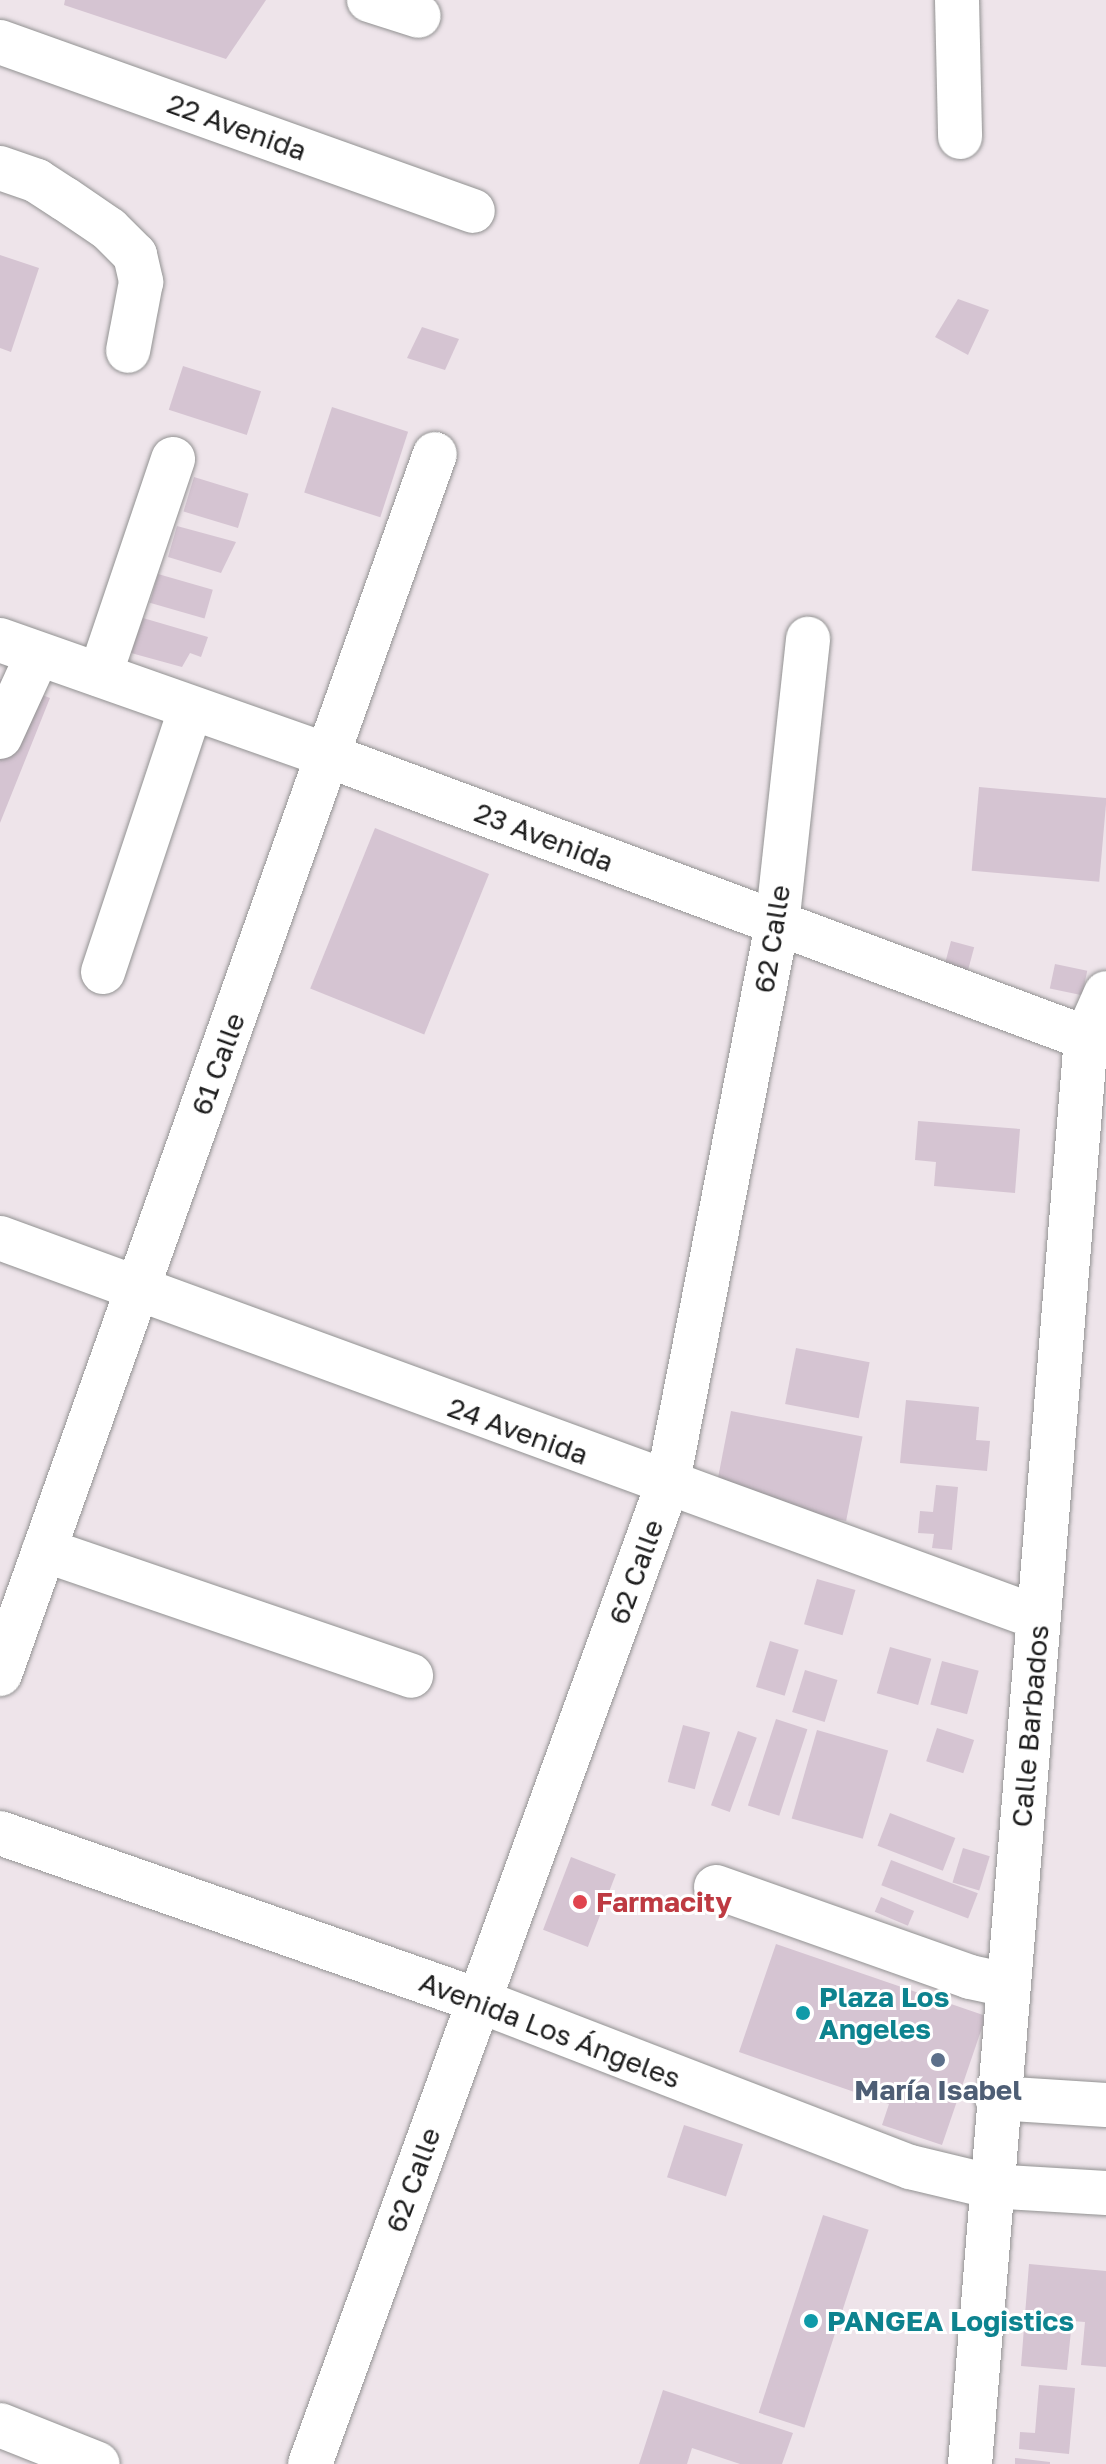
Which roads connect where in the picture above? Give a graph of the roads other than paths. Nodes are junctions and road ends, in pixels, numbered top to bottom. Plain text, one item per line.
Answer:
1 (369, 0) edge
2 (957, 0) edge
3 (419, 16) dead end
4 (0, 42) edge
5 (960, 137) dead end
6 (0, 168) edge
7 (473, 211) dead end
8 (128, 351) dead end
9 (435, 454) dead end
10 (173, 459) dead end
11 (808, 639) dead end
12 (19, 647) edge
13 (100, 675) junction
14 (191, 708) junction
15 (0, 737) edge
16 (329, 756) junction
17 (777, 925) junction
18 (103, 972) dead end
19 (1106, 993) edge
20 (1086, 1038) junction
21 (0, 1238) edge
22 (138, 1289) junction
23 (667, 1486) junction
24 (44, 1550) junction
25 (1039, 1618) junction
26 (0, 1674) edge
27 (411, 1676) dead end
28 (0, 1833) edge
29 (716, 1887) dead end
30 (1007, 1985) junction
31 (477, 2000) junction
32 (997, 2098) junction
33 (1106, 2105) edge
34 (989, 2186) junction
35 (1106, 2193) edge
36 (0, 2425) edge
37 (98, 2464) edge
38 (310, 2464) edge
39 (970, 2464) edge

1 - 3 street
2 - 5 street
4 - 7 street, 22 Avenida
6 - 8 street
9 - 16 street, 61 Calle
10 - 13 street
11 - 17 street, 62 Calle
12 - 13 street, 23 Avenida
12 - 15 street
13 - 14 street, 23 Avenida
14 - 16 street, 23 Avenida
14 - 18 street
16 - 17 street, 23 Avenida
16 - 22 street, 61 Calle
17 - 20 street, 23 Avenida
17 - 23 street, 62 Calle
19 - 20 street, Calle Barbados
20 - 25 street, Calle Barbados
21 - 22 street, 24 Avenida
22 - 23 street, 24 Avenida
22 - 24 street, 61 Calle
23 - 25 street, 24 Avenida
23 - 31 street, 62 Calle
24 - 26 street, 61 Calle
24 - 27 street
25 - 30 street, Calle Barbados
28 - 31 street, Avenida Los Ángeles
29 - 30 street
30 - 32 street, Calle Barbados
31 - 34 street, Avenida Los Ángeles
31 - 38 street, 62 Calle
32 - 33 street
32 - 34 street, Calle Barbados
34 - 35 street, Avenida Los Ángeles
34 - 39 street, Calle Barbados
36 - 37 street

